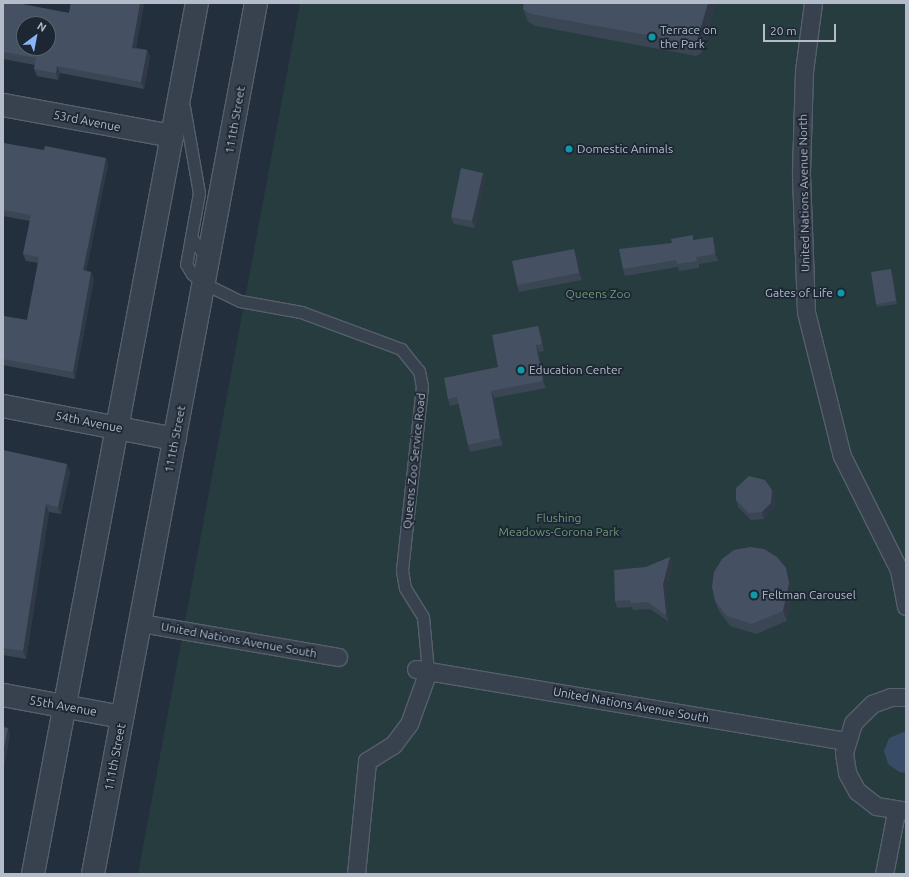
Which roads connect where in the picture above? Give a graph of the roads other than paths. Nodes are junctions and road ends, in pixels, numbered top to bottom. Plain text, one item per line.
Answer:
1 (197, 3) edge
2 (256, 3) edge
3 (814, 3) edge
4 (181, 89) junction
5 (3, 105) edge
6 (172, 136) junction
7 (191, 237) junction
8 (211, 254) junction
9 (205, 284) junction
10 (3, 406) edge
11 (117, 428) junction
12 (175, 439) junction
13 (902, 575) edge
14 (906, 606) edge
15 (140, 623) junction
16 (338, 657) dead end
17 (422, 670) junction
18 (3, 695) edge
19 (906, 698) edge
20 (65, 706) junction
21 (122, 717) junction
22 (845, 741) junction
23 (901, 811) edge
24 (33, 874) edge
25 (93, 874) edge
26 (356, 874) edge
27 (884, 874) edge

1 - 4 street
2 - 8 street, 111th Street
3 - 13 street, United Nations Avenue North
4 - 6 street
4 - 7 lane
5 - 6 street, 53rd Avenue
6 - 11 street
7 - 8 lane
7 - 9 lane, Queens Zoo Service Road
8 - 9 street, 111th Street
9 - 12 street, 111th Street
9 - 17 lane, Queens Zoo Service Road
10 - 11 street, 54th Avenue
11 - 12 street, 54th Avenue
11 - 20 street
12 - 15 street, 111th Street
13 - 14 street, United Nations Avenue North
15 - 16 street, United Nations Avenue South
15 - 21 street, 111th Street
17 - 22 street, United Nations Avenue South
17 - 26 street
18 - 20 street, 55th Avenue
19 - 22 street
20 - 21 street, 55th Avenue
20 - 24 street
21 - 25 street, 111th Street
22 - 23 street
23 - 27 street

